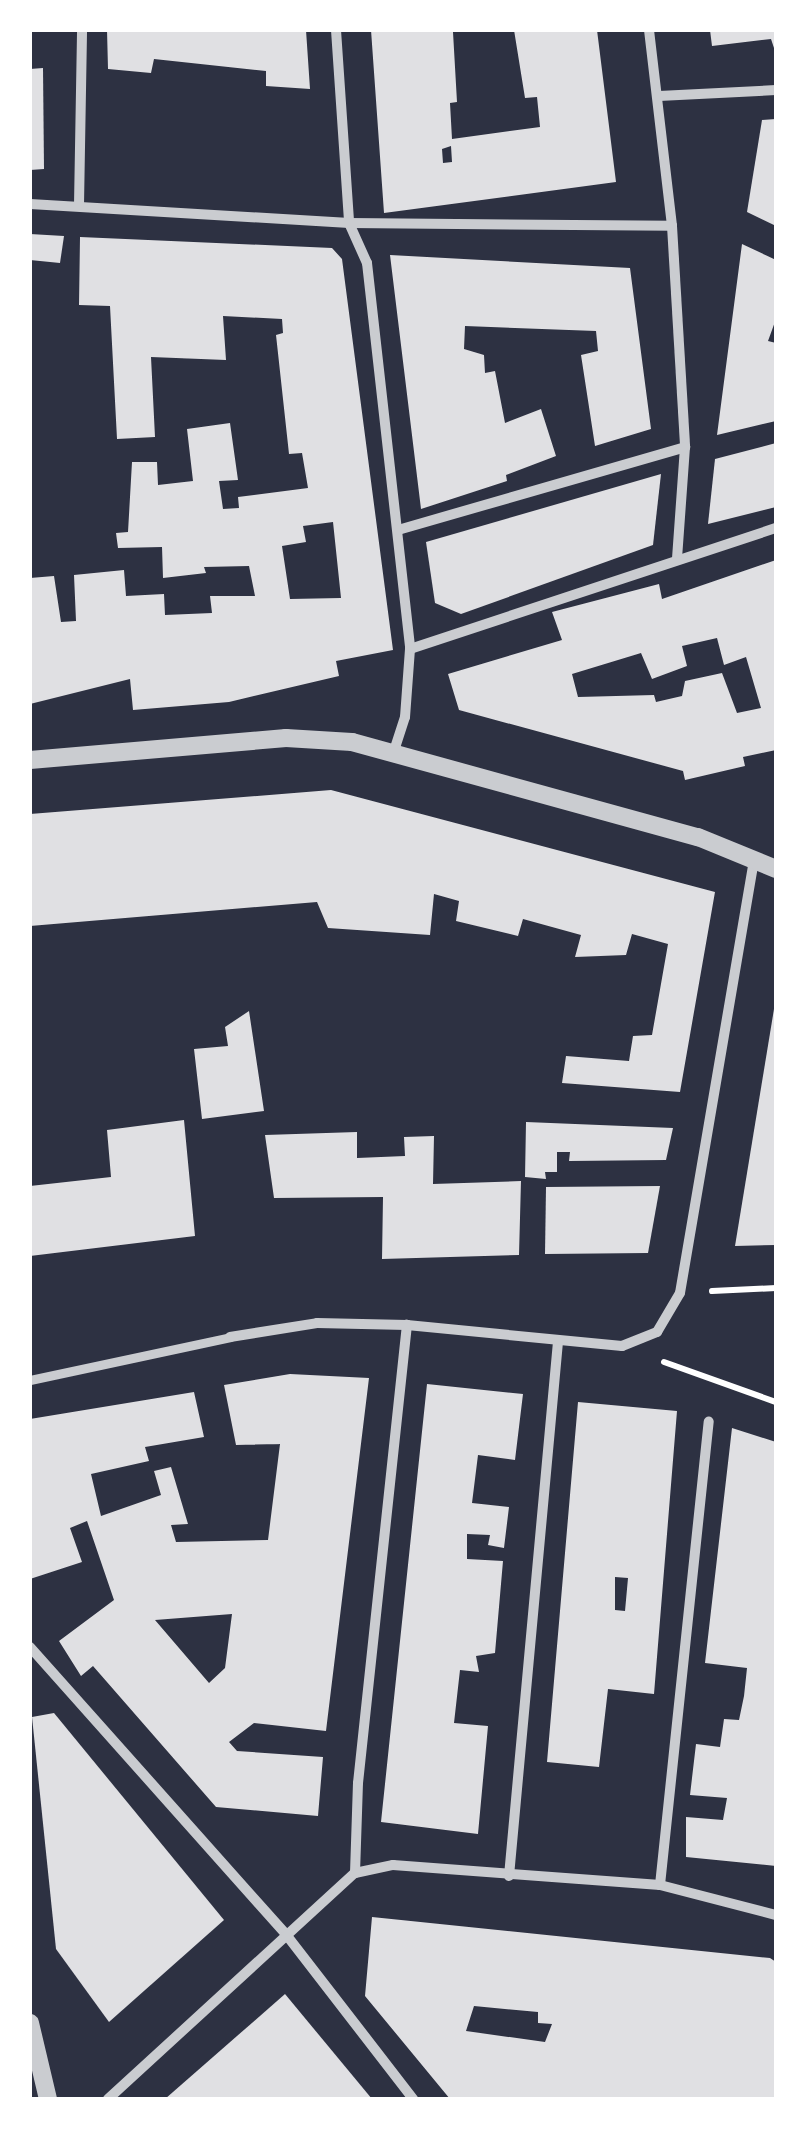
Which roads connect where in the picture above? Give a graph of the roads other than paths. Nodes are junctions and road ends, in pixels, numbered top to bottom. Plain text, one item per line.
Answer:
1 (82, 30) edge
2 (336, 30) edge
3 (649, 30) edge
4 (776, 90) edge
5 (659, 96) junction
6 (30, 204) edge
7 (79, 205) junction
8 (349, 223) junction
9 (672, 226) junction
10 (685, 447) junction
11 (776, 528) edge
12 (398, 530) junction
13 (677, 559) junction
14 (410, 650) junction
15 (394, 751) junction
16 (30, 760) edge
17 (754, 861) junction
18 (776, 869) edge
19 (406, 1325) junction
20 (230, 1337) joint
21 (558, 1342) junction
22 (30, 1380) edge
23 (709, 1422) dead end
24 (30, 1647) edge
25 (354, 1874) junction
26 (510, 1876) junction
27 (660, 1886) junction
28 (776, 1915) edge
29 (288, 1936) junction
30 (30, 2023) edge
31 (48, 2099) edge
32 (108, 2099) edge
33 (413, 2099) edge

1 - 7 street
2 - 8 street
3 - 5 street
4 - 5 street
5 - 9 street
6 - 7 street
7 - 8 street
8 - 9 street
8 - 12 street
9 - 10 street
10 - 12 street
10 - 13 street
11 - 13 street
12 - 14 street
13 - 14 street
14 - 15 street
15 - 16 street
15 - 17 street
17 - 18 street
17 - 21 street
19 - 20 street
19 - 21 street
19 - 25 street
20 - 22 street
21 - 26 street
23 - 27 street
24 - 29 street
25 - 26 street
25 - 29 street
26 - 27 street
27 - 28 street
29 - 32 street
29 - 33 street
30 - 31 street

